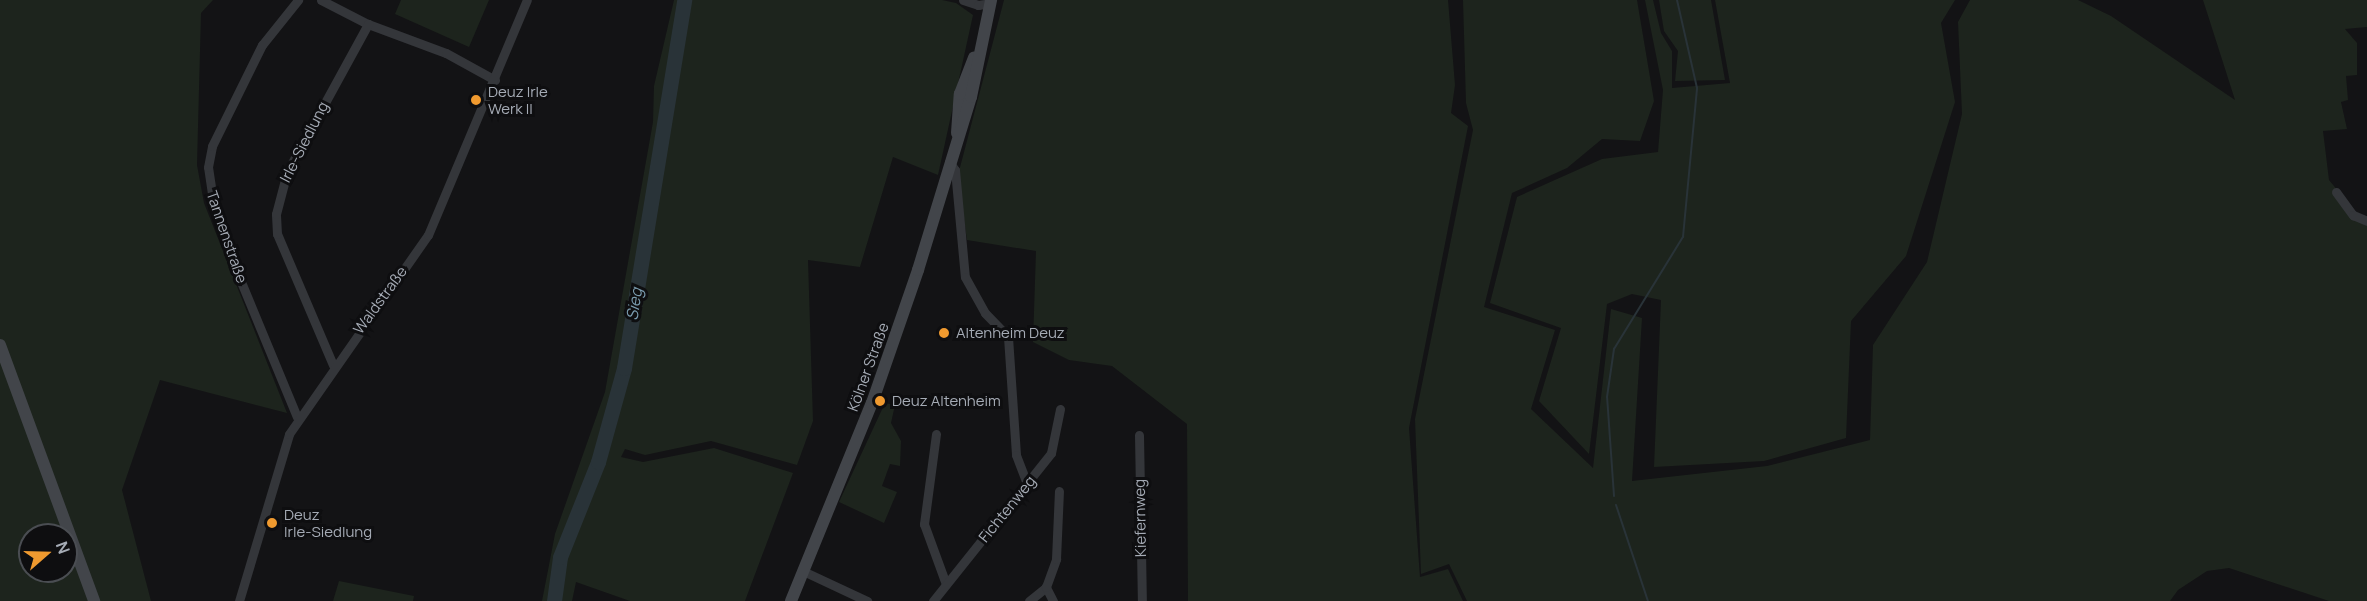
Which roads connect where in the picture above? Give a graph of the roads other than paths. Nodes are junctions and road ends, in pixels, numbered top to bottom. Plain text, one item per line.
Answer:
1 (298, 0) edge
2 (321, 0) edge
3 (527, 0) edge
4 (963, 0) edge
5 (989, 1) edge
6 (368, 24) junction
7 (495, 80) junction
8 (950, 162) junction
9 (2336, 192) dead end
10 (2367, 220) edge
11 (0, 345) edge
12 (333, 365) junction
13 (1060, 409) dead end
14 (297, 417) junction
15 (936, 434) dead end
16 (1139, 435) dead end
17 (1027, 484) junction
18 (1059, 491) dead end
19 (803, 571) junction
20 (946, 584) junction
21 (1046, 587) junction
22 (94, 601) edge
23 (238, 601) edge
24 (791, 601) edge
25 (867, 601) edge
26 (933, 601) edge
27 (1029, 601) edge
28 (1053, 601) edge
29 (1142, 601) edge

1 - 14 street, Tannenstraße
2 - 6 street
3 - 7 street, Waldstraße
4 - 5 street
5 - 8 main road, Kölner Straße
6 - 7 street
6 - 12 street, Irle-Siedlung
7 - 12 street, Waldstraße
8 - 17 street
8 - 19 main road, Kölner Straße
9 - 10 street
11 - 22 main road
12 - 14 street, Waldstraße
13 - 17 street, Fichtenweg
14 - 23 street, Waldstraße
15 - 20 street
16 - 29 street, Kiefernweg
17 - 20 street, Fichtenweg
18 - 21 street
19 - 24 main road, Kölner Straße
19 - 25 street
20 - 26 street, Fichtenweg
21 - 27 street
21 - 28 street

